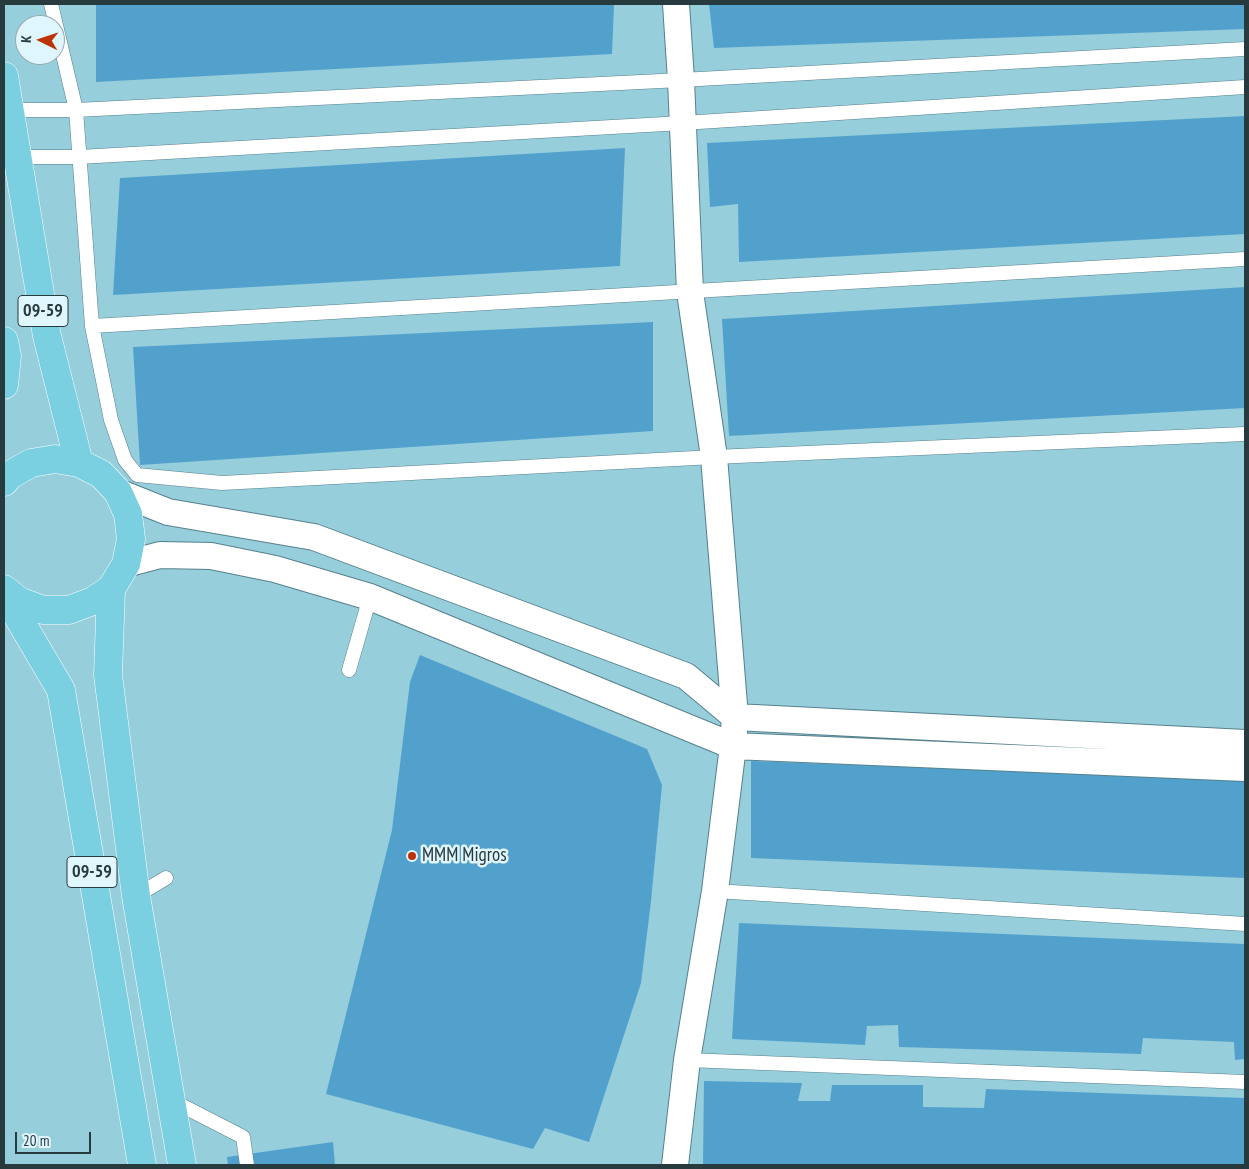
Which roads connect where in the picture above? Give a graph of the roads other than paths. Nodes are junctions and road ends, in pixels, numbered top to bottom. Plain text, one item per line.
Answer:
1 (51, 4) edge
2 (676, 4) edge
3 (1245, 49) edge
4 (4, 76) edge
5 (682, 80) junction
6 (1245, 87) edge
7 (10, 110) junction
8 (76, 110) junction
9 (683, 123) junction
10 (8, 156) edge
11 (79, 157) junction
12 (1245, 259) edge
13 (690, 292) junction
14 (92, 326) junction
15 (4, 341) edge
16 (4, 385) edge
17 (1245, 434) edge
18 (714, 457) junction
19 (79, 463) junction
20 (4, 482) edge
21 (118, 492) junction
22 (382, 562) junction
23 (126, 564) junction
24 (4, 589) edge
25 (111, 590) junction
26 (4, 593) edge
27 (370, 597) junction
28 (350, 670) dead end
29 (735, 717) junction
30 (1245, 744) edge
31 (733, 746) junction
32 (1245, 768) edge
33 (166, 878) dead end
34 (715, 891) junction
35 (136, 896) junction
36 (1245, 924) edge
37 (687, 1060) junction
38 (1245, 1082) edge
39 (171, 1100) junction
40 (142, 1165) edge
41 (182, 1165) edge
42 (247, 1165) edge
43 (675, 1165) edge

1 - 8 lane
2 - 5 street
3 - 5 lane
4 - 7 main road, 09-59
5 - 8 lane
5 - 9 street
6 - 9 lane
7 - 8 lane
7 - 10 main road, 09-59
8 - 11 lane
9 - 11 lane
9 - 13 street
10 - 11 lane
10 - 19 main road, 09-59
11 - 14 lane
12 - 13 lane
13 - 14 lane
13 - 18 street
14 - 18 lane
15 - 16 main road, 09-59
17 - 18 lane
18 - 29 street
19 - 20 main road
19 - 21 main road
21 - 22 street
21 - 23 main road
22 - 27 street
22 - 29 street
23 - 25 main road
23 - 27 street
24 - 25 main road
25 - 35 main road, 09-59
26 - 40 main road, 09-59
27 - 28 lane
27 - 31 street
29 - 30 street
29 - 31 street
31 - 32 street
31 - 34 street
33 - 35 lane
34 - 36 lane
34 - 37 street
35 - 39 main road, 09-59
37 - 38 lane
37 - 43 street
39 - 41 main road, 09-59
39 - 42 lane

